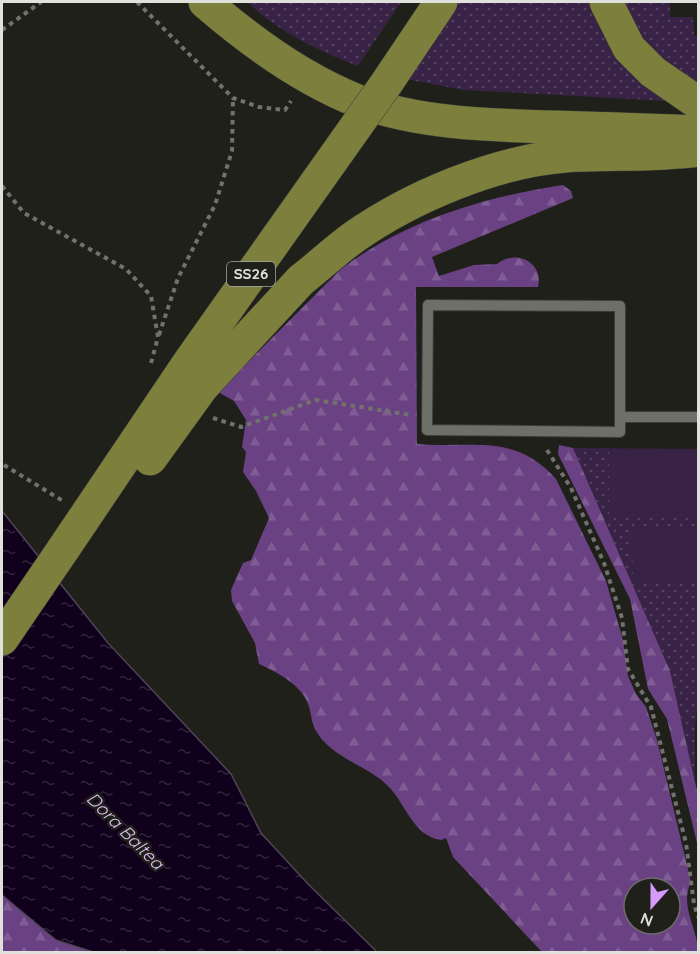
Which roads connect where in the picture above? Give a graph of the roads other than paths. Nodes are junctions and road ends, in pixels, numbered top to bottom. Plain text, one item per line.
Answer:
1 (205, 2) edge
2 (441, 2) edge
3 (606, 2) edge
4 (699, 103) edge
5 (699, 132) edge
6 (699, 150) edge
7 (620, 417) junction
8 (699, 417) edge
9 (64, 548) junction
10 (2, 639) edge

1 - 5 main road
2 - 9 main road, SS26, bridge
3 - 4 main road
6 - 9 main road, bridge
7 - 7 lane
7 - 8 lane
9 - 10 main road, SS26

